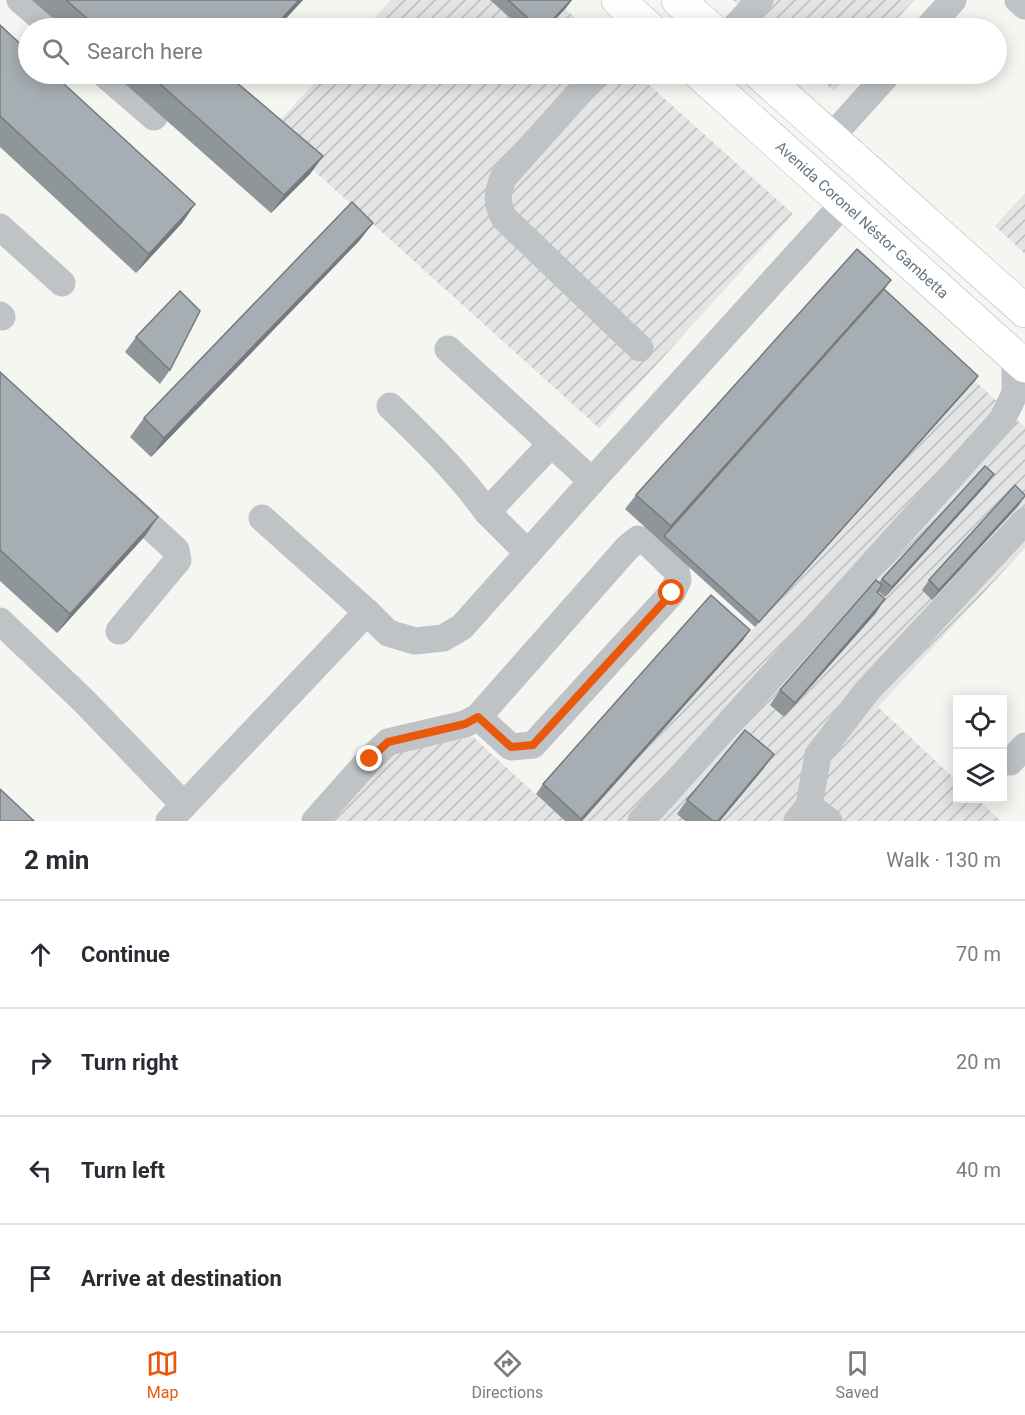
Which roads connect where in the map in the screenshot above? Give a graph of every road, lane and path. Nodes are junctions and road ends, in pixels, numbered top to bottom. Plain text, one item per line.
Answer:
1 (20, 0) edge
2 (618, 0) edge
3 (678, 0) edge
4 (760, 0) edge
5 (953, 0) edge
6 (1018, 0) edge
7 (1025, 6) edge
8 (41, 18) edge
9 (635, 18) edge
10 (699, 18) edge
11 (743, 18) edge
12 (937, 18) edge
13 (116, 84) edge
14 (587, 84) edge
15 (711, 84) edge
16 (771, 84) edge
17 (879, 84) edge
18 (154, 117) dead end
19 (831, 137) junction
20 (843, 202) junction
21 (0, 227) edge
22 (62, 283) dead end
23 (1025, 311) edge
24 (640, 348) dead end
25 (448, 349) dead end
26 (1020, 362) edge
27 (390, 406) dead end
28 (551, 444) junction
29 (592, 481) junction
30 (106, 486) edge
31 (487, 512) junction
32 (262, 518) dead end
33 (1025, 521) edge
34 (528, 554) junction
35 (367, 612) junction
36 (0, 621) edge
37 (119, 632) dead end
38 (478, 717) junction
39 (176, 813) edge
40 (812, 816) edge
41 (315, 821) edge
42 (641, 821) edge

1 - 8 street
2 - 9 main road
3 - 10 main road
4 - 11 street
5 - 12 street
6 - 7 street
13 - 18 street
14 - 24 street
15 - 20 main road, Avenida Coronel Néstor Gambetta
16 - 19 main road
17 - 19 street
19 - 23 main road
20 - 26 main road, Avenida Coronel Néstor Gambetta
20 - 29 street
21 - 22 street
25 - 28 street
26 - 42 street
27 - 31 street
28 - 29 street
28 - 31 street
29 - 34 street
30 - 37 street
31 - 34 street
32 - 35 street
33 - 40 street
34 - 35 street
35 - 39 street
36 - 39 street
38 - 38 street
38 - 41 street

